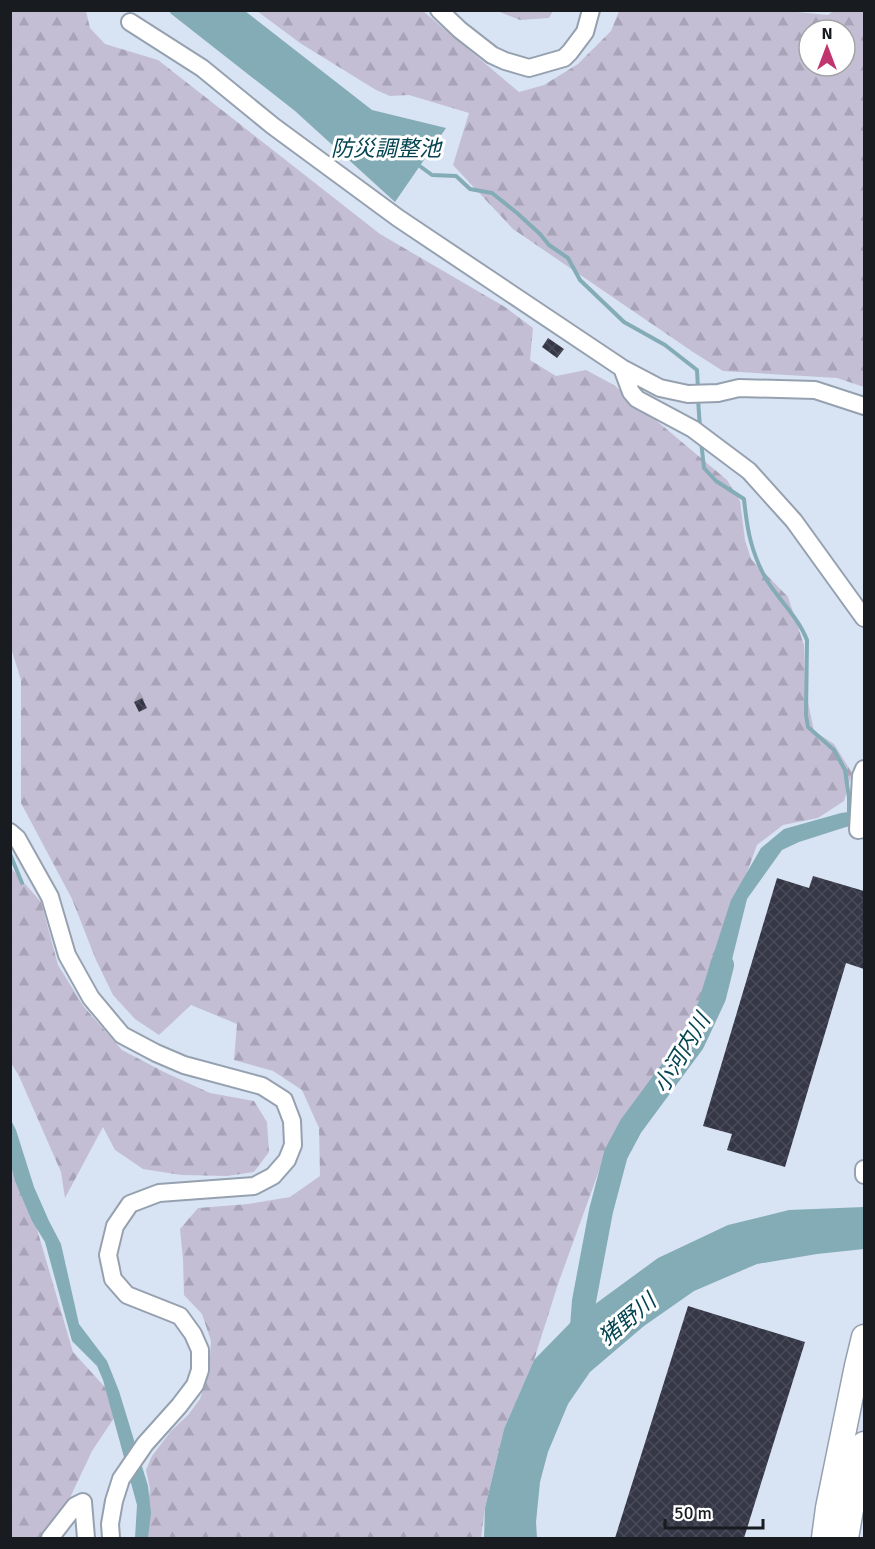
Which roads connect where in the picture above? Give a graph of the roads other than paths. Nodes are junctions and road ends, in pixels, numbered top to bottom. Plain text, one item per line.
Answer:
1 (439, 10) edge
2 (591, 10) edge
3 (130, 22) dead end
4 (622, 368) junction
5 (864, 406) edge
6 (864, 618) edge
7 (864, 769) edge
8 (861, 830) edge
9 (10, 832) edge
10 (864, 1169) edge
11 (864, 1174) edge
12 (864, 1336) edge
13 (864, 1444) edge
14 (864, 1484) edge
15 (50, 1539) edge
16 (86, 1539) edge
17 (111, 1539) edge
18 (822, 1539) edge
19 (846, 1539) edge

1 - 2 street
3 - 4 street
4 - 5 street
4 - 6 street
7 - 8 street
9 - 17 street
10 - 11 street
12 - 18 highway
13 - 19 highway
14 - 18 street
15 - 16 street

